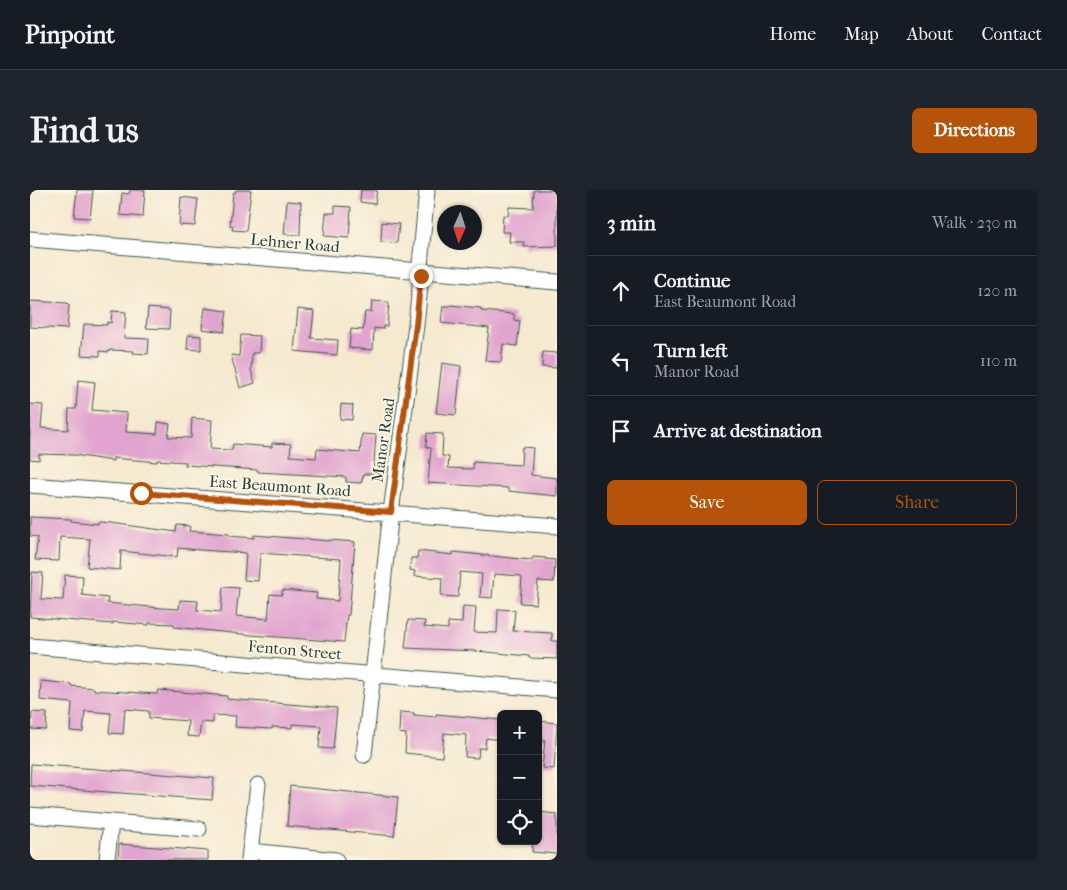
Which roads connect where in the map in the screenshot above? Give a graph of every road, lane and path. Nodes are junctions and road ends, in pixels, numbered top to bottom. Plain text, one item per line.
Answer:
1 (427, 190) edge
2 (30, 239) edge
3 (420, 271) junction
4 (557, 282) edge
5 (30, 484) edge
6 (391, 512) junction
7 (557, 526) edge
8 (30, 646) edge
9 (373, 675) junction
10 (557, 690) edge
11 (364, 755) dead end
12 (258, 785) dead end
13 (30, 814) edge
14 (110, 822) junction
15 (199, 829) dead end
16 (250, 855) edge
17 (107, 860) edge
18 (336, 860) edge

1 - 3 street, Manor Road
2 - 3 street, Lehner Road
3 - 4 street, Lehner Road
3 - 6 street, Manor Road
5 - 6 street, East Beaumont Road
6 - 7 street, East Beaumont Road
6 - 9 street, Manor Road
8 - 9 street, Fenton Street
9 - 10 street, Fenton Street
9 - 11 street, Manor Road
12 - 16 street
13 - 14 street
14 - 15 street
14 - 17 street
16 - 18 street

